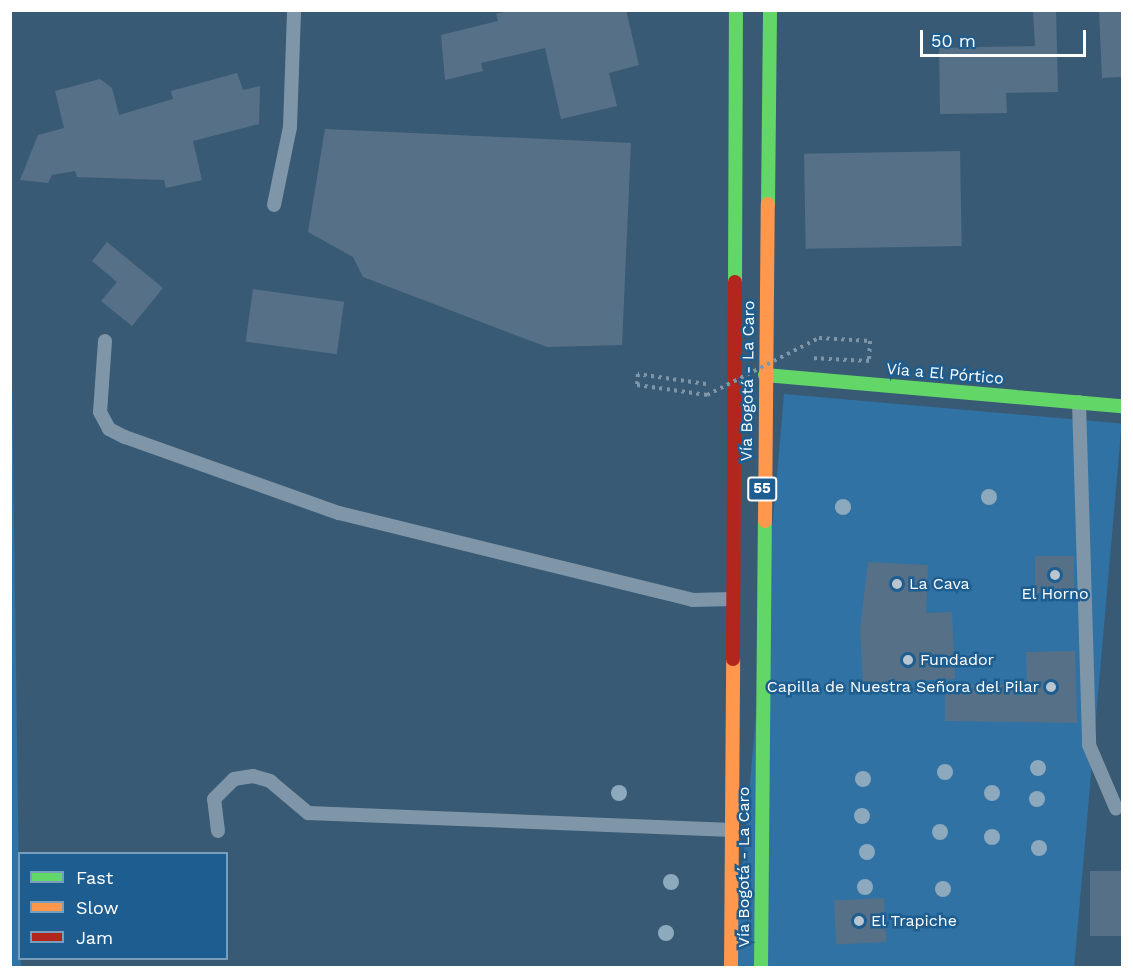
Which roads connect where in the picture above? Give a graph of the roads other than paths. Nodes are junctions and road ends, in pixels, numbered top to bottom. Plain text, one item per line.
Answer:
1 (294, 10) edge
2 (736, 10) edge
3 (770, 10) edge
4 (274, 205) dead end
5 (105, 341) dead end
6 (765, 375) junction
7 (1079, 402) junction
8 (1122, 406) edge
9 (733, 599) junction
10 (1116, 808) dead end
11 (732, 830) junction
12 (218, 831) dead end
13 (731, 968) edge
14 (761, 968) edge

1 - 4 lane
2 - 9 main road, Vía Bogotá - La Caro / 55
3 - 6 main road, Vía Bogotá - La Caro / 55
5 - 9 lane
6 - 7 main road, Vía a El Pórtico
6 - 14 main road, Vía Bogotá - La Caro / 55
7 - 8 main road, Vía a El Pórtico
7 - 10 lane
9 - 11 main road, Vía Bogotá - La Caro / 55
11 - 12 lane
11 - 13 main road, Vía Bogotá - La Caro / 55

